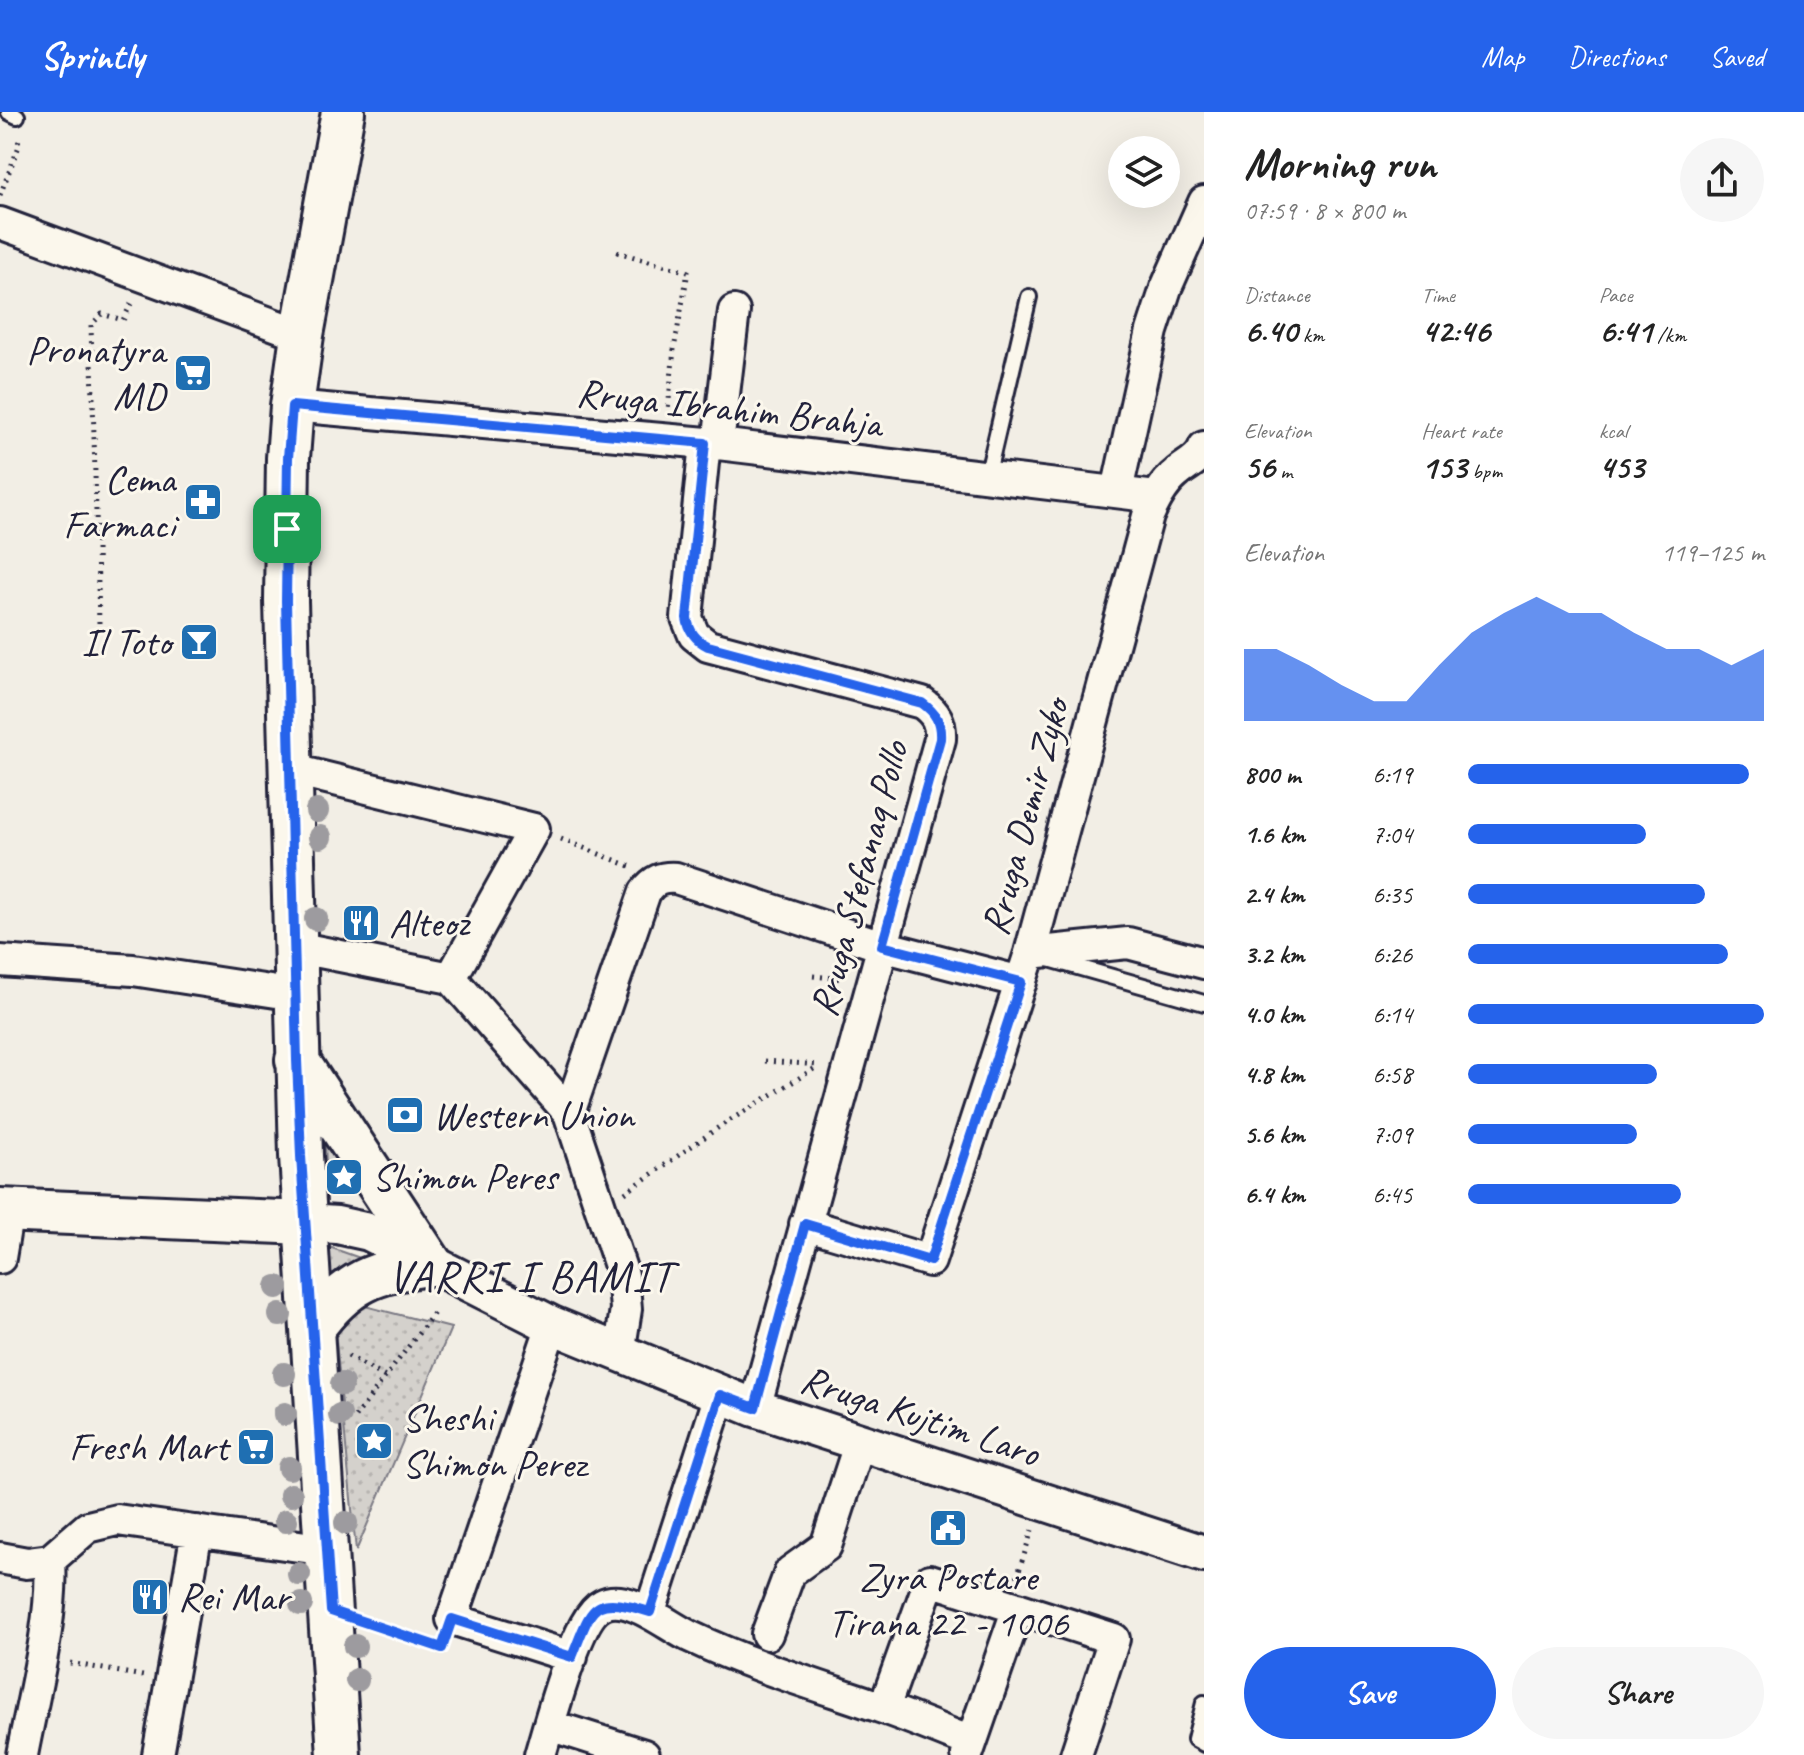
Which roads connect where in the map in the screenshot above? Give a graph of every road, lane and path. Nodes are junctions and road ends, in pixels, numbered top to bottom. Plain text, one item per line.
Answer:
1 (343, 112) edge
2 (13, 114) edge
3 (0, 196) edge
4 (1204, 202) edge
5 (0, 223) edge
6 (617, 252) dead end
7 (144, 276) junction
8 (1029, 297) dead end
9 (734, 311) dead end
10 (302, 335) junction
11 (292, 406) junction
12 (665, 439) junction
13 (712, 444) junction
14 (1203, 452) edge
15 (987, 477) junction
16 (1117, 491) junction
17 (1156, 497) junction
18 (99, 623) dead end
19 (290, 769) junction
20 (534, 829) junction
21 (660, 878) junction
22 (882, 946) junction
23 (295, 947) junction
24 (0, 961) edge
25 (1204, 963) edge
26 (1026, 968) junction
27 (451, 978) junction
28 (296, 995) junction
29 (1204, 1003) edge
30 (297, 1060) junction
31 (765, 1061) dead end
32 (834, 1067) junction
33 (569, 1113) junction
34 (4, 1210) edge
35 (601, 1210) junction
36 (306, 1223) junction
37 (805, 1224) junction
38 (0, 1258) edge
39 (431, 1264) junction
40 (434, 1313) dead end
41 (552, 1325) junction
42 (324, 1338) junction
43 (619, 1354) junction
44 (385, 1377) junction
45 (720, 1395) junction
46 (755, 1408) junction
47 (349, 1426) dead end
48 (860, 1442) junction
49 (1042, 1501) junction
50 (197, 1531) junction
51 (327, 1550) junction
52 (1204, 1554) edge
53 (0, 1558) edge
54 (50, 1560) junction
55 (1013, 1606) junction
56 (331, 1611) junction
57 (650, 1612) junction
58 (452, 1619) junction
59 (767, 1634) dead end
60 (572, 1657) junction
61 (39, 1658) junction
62 (171, 1680) junction
63 (1204, 1703) edge
64 (884, 1708) junction
65 (549, 1725) junction
66 (1204, 1744) edge
67 (969, 1749) edge
68 (22, 1755) edge
69 (158, 1755) edge
70 (339, 1755) edge
71 (540, 1755) edge
72 (644, 1755) edge
73 (1076, 1755) edge

1 - 10 main road
2 - 3 path
4 - 16 street
5 - 7 street
6 - 12 path
7 - 10 street
7 - 18 path
8 - 15 lane
9 - 13 street, Rruga Stefanaq Pollo
10 - 11 main road
11 - 12 street, Rruga Ibrahim Brahja
11 - 19 main road
12 - 13 street, Rruga Ibrahim Brahja
13 - 15 street, Rruga Ibrahim Brahja
13 - 22 street, Rruga Stefanaq Pollo
14 - 17 street
15 - 16 street, Rruga Ibrahim Brahja
16 - 17 street, Rruga Ibrahim Brahja
17 - 26 street, Rruga Demir Zyko
19 - 20 street
19 - 23 main road
20 - 21 path
20 - 27 street
21 - 22 street
21 - 33 street
22 - 26 street
22 - 32 street, Rruga Stefanaq Pollo
23 - 27 street
23 - 28 main road
24 - 28 street
25 - 26 street
26 - 29 lane
26 - 37 street, Rruga Demir Zyko
27 - 33 street
28 - 30 main road
30 - 36 main road
30 - 39 main road
31 - 32 path
32 - 35 path
32 - 37 street, Rruga Stefanaq Pollo
33 - 35 street
34 - 36 main road
34 - 38 street
35 - 43 street
36 - 39 street, Rruga Kujtim Laro
36 - 42 main road
37 - 46 street, Rruga Stefanaq Pollo
39 - 41 street, Rruga Kujtim Laro
39 - 42 main road
40 - 44 path
41 - 43 street, Rruga Kujtim Laro
41 - 58 street
42 - 44 path
42 - 51 main road
43 - 45 street, Rruga Kujtim Laro
44 - 47 path
45 - 46 street, Rruga Kujtim Laro
45 - 57 street
46 - 48 street, Rruga Kujtim Laro
48 - 49 street, Rruga Kujtim Laro
48 - 59 street
49 - 52 street, Rruga Kujtim Laro
49 - 55 path
50 - 51 street
50 - 54 street
50 - 62 street
51 - 56 main road
53 - 54 street
54 - 61 street
55 - 64 street
55 - 67 street
55 - 73 street
56 - 58 path
56 - 70 main road
57 - 60 street
57 - 64 street
58 - 60 street
60 - 65 street
61 - 62 path
61 - 68 street
62 - 69 street
63 - 66 lane
64 - 67 street
65 - 71 street
65 - 72 street

